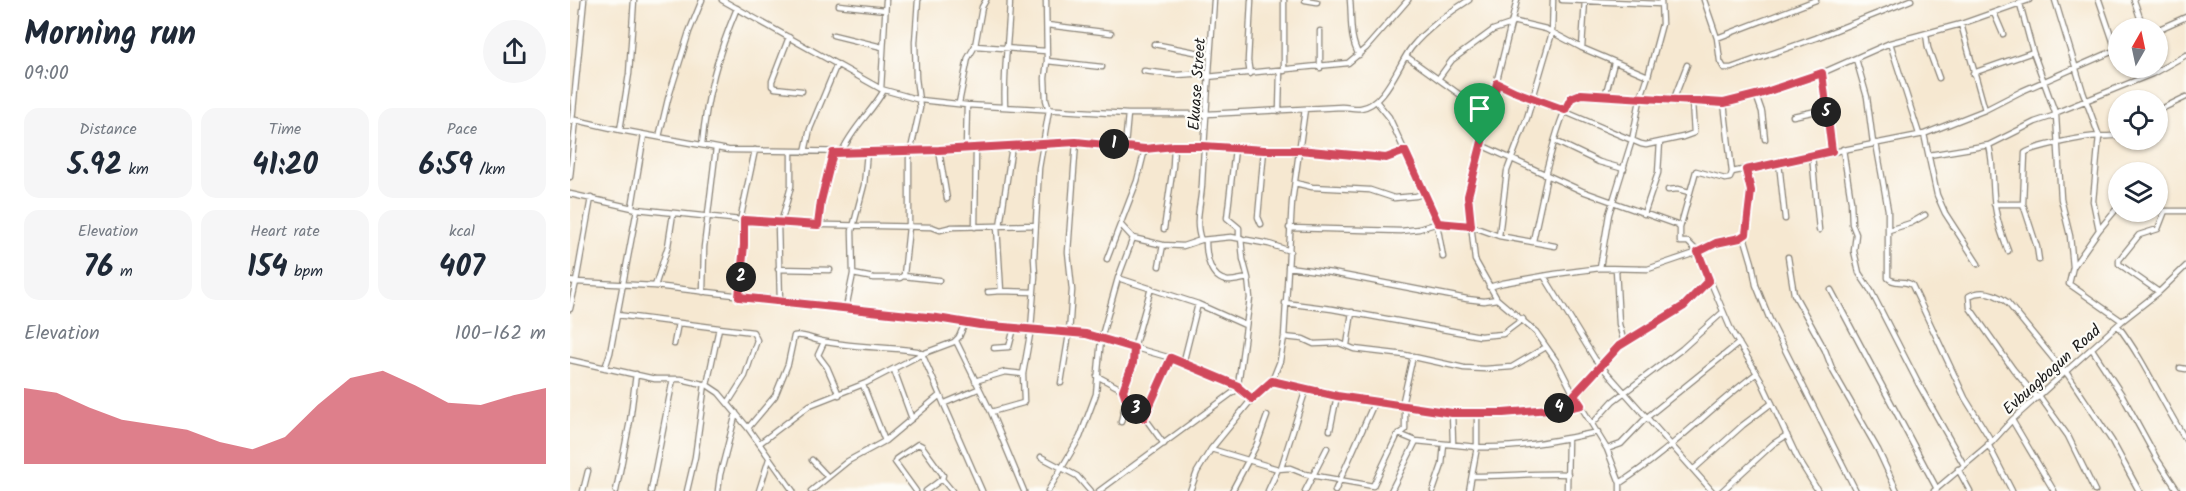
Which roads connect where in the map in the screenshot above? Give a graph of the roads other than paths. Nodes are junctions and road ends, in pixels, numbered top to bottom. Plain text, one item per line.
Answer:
1 (584, 0) edge
2 (634, 0) edge
3 (702, 0) edge
4 (722, 0) edge
5 (886, 0) edge
6 (918, 0) edge
7 (986, 0) edge
8 (1010, 0) edge
9 (1046, 0) edge
10 (1214, 0) edge
11 (1251, 0) edge
12 (1284, 0) edge
13 (1305, 0) edge
14 (1350, 0) edge
15 (1408, 0) edge
16 (1469, 0) edge
17 (1517, 0) edge
18 (1552, 0) edge
19 (1562, 0) edge
20 (1711, 0) edge
21 (1816, 0) edge
22 (1911, 0) edge
23 (2029, 0) edge
24 (2055, 0) edge
25 (2099, 0) edge
26 (2134, 0) edge
27 (1585, 1) edge
28 (1624, 1) edge
29 (1704, 1) edge
30 (1317, 2) dead end
31 (1661, 2) edge
32 (2020, 4) junction
33 (838, 5) dead end
34 (737, 8) junction
35 (885, 10) junction
36 (1994, 13) junction
37 (2186, 17) edge
38 (2140, 18) edge
39 (1512, 22) junction
40 (1961, 24) junction
41 (1047, 25) junction
42 (2108, 25) edge
43 (2168, 25) edge
44 (1320, 31) dead end
45 (1110, 33) dead end
46 (1552, 33) junction
47 (1926, 34) junction
48 (2003, 34) dead end
49 (832, 35) dead end
50 (789, 37) junction
51 (1717, 38) junction
52 (1890, 43) junction
53 (1154, 44) dead end
54 (882, 46) junction
55 (975, 46) junction
56 (1582, 48) junction
57 (1008, 49) junction
58 (1046, 51) junction
59 (2033, 52) junction
60 (2108, 54) edge
61 (1210, 55) junction
62 (1359, 55) junction
63 (2186, 55) edge
64 (1406, 56) junction
65 (1856, 59) junction
66 (1047, 61) junction
67 (1614, 63) junction
68 (837, 64) junction
69 (1687, 66) dead end
70 (1102, 67) dead end
71 (2076, 67) junction
72 (1320, 68) junction
73 (1144, 71) dead end
74 (1282, 71) junction
75 (1822, 73) junction
76 (1973, 73) junction
77 (1250, 74) junction
78 (1208, 75) junction
79 (1648, 76) junction
80 (1939, 78) dead end
81 (1438, 79) junction
82 (2045, 82) junction
83 (1497, 83) junction
84 (883, 89) junction
85 (802, 91) dead end
86 (1756, 95) junction
87 (1605, 96) junction
88 (2186, 97) edge
89 (1532, 98) junction
90 (1640, 99) junction
91 (920, 100) junction
92 (2086, 100) junction
93 (1376, 101) junction
94 (1673, 101) junction
95 (1692, 102) junction
96 (960, 103) junction
97 (1724, 103) junction
98 (967, 105) junction
99 (1005, 106) junction
100 (2168, 106) edge
101 (1305, 109) junction
102 (1826, 109) junction
103 (1049, 110) junction
104 (1565, 110) junction
105 (1985, 110) junction
106 (1279, 111) junction
107 (1489, 113) junction
108 (1128, 114) junction
109 (1207, 114) junction
110 (2056, 114) junction
111 (1793, 116) dead end
112 (573, 121) edge
113 (620, 130) junction
114 (1921, 134) junction
115 (644, 135) junction
116 (2099, 136) junction
117 (659, 137) junction
118 (2108, 137) edge
119 (1765, 139) dead end
120 (1632, 140) junction
121 (1555, 141) junction
122 (1076, 142) junction
123 (1660, 142) junction
124 (1875, 143) junction
125 (2059, 144) junction
126 (702, 145) junction
127 (1043, 145) junction
128 (1480, 145) junction
129 (1989, 145) junction
130 (1012, 146) junction
131 (1125, 146) junction
132 (1174, 146) junction
133 (1203, 146) junction
134 (716, 148) junction
135 (966, 148) junction
136 (976, 148) junction
137 (1145, 149) junction
138 (1235, 149) junction
139 (1843, 149) junction
140 (755, 150) junction
141 (909, 150) junction
142 (939, 150) junction
143 (1264, 150) junction
144 (1299, 150) junction
145 (791, 151) junction
146 (1405, 151) junction
147 (1832, 151) junction
148 (805, 152) junction
149 (842, 152) junction
150 (867, 152) junction
151 (833, 153) junction
152 (1812, 155) junction
153 (1929, 155) junction
154 (1512, 160) junction
155 (1779, 163) junction
156 (1624, 169) junction
157 (1746, 170) junction
158 (1732, 172) junction
159 (1546, 175) junction
160 (570, 177) edge
161 (1295, 183) junction
162 (1668, 190) dead end
163 (1689, 192) junction
164 (1425, 193) junction
165 (570, 194) edge
166 (591, 198) junction
167 (947, 199) dead end
168 (1613, 202) junction
169 (1994, 204) junction
170 (2023, 204) junction
171 (635, 208) junction
172 (2168, 211) edge
173 (2186, 211) edge
174 (673, 214) junction
175 (1644, 214) junction
176 (1925, 215) dead end
177 (708, 217) junction
178 (1785, 219) dead end
179 (2108, 219) edge
180 (744, 220) junction
181 (2161, 222) edge
182 (1437, 223) junction
183 (778, 224) junction
184 (1261, 224) dead end
185 (818, 225) junction
186 (1035, 225) junction
187 (1121, 225) junction
188 (853, 226) junction
189 (975, 226) junction
190 (998, 226) junction
191 (1471, 226) junction
192 (909, 227) junction
193 (1289, 228) junction
194 (1680, 228) junction
195 (1164, 229) dead end
196 (1819, 230) dead end
197 (1889, 230) junction
198 (2099, 230) junction
199 (1499, 236) junction
200 (1744, 236) junction
201 (1132, 238) junction
202 (1240, 238) junction
203 (1203, 240) junction
204 (1533, 241) junction
205 (1163, 245) junction
206 (1556, 246) dead end
207 (1290, 251) junction
208 (2008, 251) dead end
209 (1698, 252) junction
210 (1443, 257) dead end
211 (1788, 257) dead end
212 (1107, 259) dead end
213 (2039, 260) dead end
214 (1978, 264) dead end
215 (1159, 266) dead end
216 (1288, 267) junction
217 (2073, 267) junction
218 (2186, 267) edge
219 (1600, 268) junction
220 (778, 269) junction
221 (1616, 269) junction
222 (830, 270) dead end
223 (853, 274) junction
224 (903, 276) junction
225 (1544, 276) junction
226 (1118, 278) junction
227 (1248, 278) junction
228 (939, 280) dead end
229 (1709, 280) junction
230 (573, 282) edge
231 (623, 284) junction
232 (655, 286) junction
233 (1490, 287) junction
234 (1151, 288) junction
235 (1831, 290) dead end
236 (1001, 291) junction
237 (703, 292) junction
238 (988, 292) dead end
239 (1034, 292) junction
240 (2159, 292) junction
241 (739, 297) junction
242 (1497, 298) junction
243 (780, 302) junction
244 (1285, 303) junction
245 (1198, 304) junction
246 (846, 308) junction
247 (570, 309) edge
248 (1352, 312) junction
249 (1723, 312) junction
250 (617, 315) junction
251 (1523, 319) junction
252 (678, 323) junction
253 (965, 323) junction
254 (2120, 323) junction
255 (1245, 325) junction
256 (719, 328) junction
257 (1014, 328) junction
258 (1031, 329) junction
259 (1069, 334) junction
260 (1284, 337) junction
261 (1101, 339) junction
262 (956, 341) junction
263 (824, 342) junction
264 (1624, 343) junction
265 (1739, 343) junction
266 (674, 344) dead end
267 (1347, 345) junction
268 (1546, 347) junction
269 (994, 348) dead end
270 (1134, 348) junction
271 (2092, 350) junction
272 (922, 354) junction
273 (1413, 356) junction
274 (1171, 358) junction
275 (570, 360) edge
276 (1183, 364) junction
277 (1602, 365) junction
278 (605, 368) junction
279 (2180, 368) dead end
280 (2186, 369) edge
281 (894, 370) junction
282 (2065, 372) junction
283 (1757, 373) junction
284 (636, 374) junction
285 (1023, 374) junction
286 (1097, 376) junction
287 (673, 379) junction
288 (975, 381) junction
289 (1272, 381) junction
290 (1061, 383) dead end
291 (706, 385) junction
292 (863, 385) junction
293 (1239, 387) junction
294 (978, 389) junction
295 (1306, 389) junction
296 (1123, 390) junction
297 (1625, 391) junction
298 (840, 395) junction
299 (940, 395) junction
300 (1574, 395) junction
301 (1337, 396) junction
302 (2038, 398) junction
303 (1126, 399) junction
304 (1252, 399) junction
305 (1375, 401) junction
306 (945, 403) junction
307 (728, 404) junction
308 (1772, 404) junction
309 (1404, 405) junction
310 (1581, 405) junction
311 (991, 412) junction
312 (736, 413) junction
313 (1452, 413) junction
314 (1477, 415) junction
315 (1267, 416) dead end
316 (1144, 418) junction
317 (1646, 418) junction
318 (912, 419) junction
319 (2012, 420) junction
320 (1121, 422) dead end
321 (1593, 423) junction
322 (748, 428) junction
323 (1330, 430) dead end
324 (1598, 432) junction
325 (1399, 434) junction
326 (1787, 435) junction
327 (1568, 438) junction
328 (2186, 440) edge
329 (885, 441) junction
330 (1416, 441) junction
331 (760, 443) junction
332 (1453, 443) junction
333 (1990, 443) junction
334 (1164, 444) junction
335 (1444, 444) junction
336 (1671, 444) junction
337 (1477, 447) junction
338 (1211, 448) junction
339 (1327, 448) dead end
340 (1607, 449) junction
341 (1041, 457) dead end
342 (769, 459) junction
343 (812, 460) dead end
344 (1247, 461) junction
345 (1964, 465) junction
346 (1061, 468) junction
347 (1280, 469) junction
348 (1694, 469) junction
349 (1958, 469) junction
350 (588, 471) dead end
351 (1313, 474) junction
352 (1568, 474) junction
353 (1473, 476) junction
354 (828, 477) junction
355 (942, 479) junction
356 (1338, 481) junction
357 (1620, 483) junction
358 (1935, 490) edge
359 (584, 491) edge
360 (616, 491) edge
361 (651, 491) edge
362 (687, 491) edge
363 (718, 491) edge
364 (759, 491) edge
365 (793, 491) edge
366 (811, 491) edge
367 (916, 491) edge
368 (926, 491) edge
369 (952, 491) edge
370 (982, 491) edge
371 (1024, 491) edge
372 (1048, 491) edge
373 (1090, 491) edge
374 (1099, 491) edge
375 (1190, 491) edge
376 (1232, 491) edge
377 (1268, 491) edge
378 (1305, 491) edge
379 (1335, 491) edge
380 (1391, 491) edge
381 (1433, 491) edge
382 (1469, 491) edge
383 (1567, 491) edge
384 (1620, 491) edge
385 (1712, 491) edge
386 (1722, 491) edge
387 (1818, 491) edge
388 (1856, 491) edge
389 (1897, 491) edge
390 (1970, 491) edge
391 (2012, 491) edge
392 (2054, 491) edge
393 (2095, 491) edge
394 (2139, 491) edge
395 (2178, 491) edge

1 - 112 street
2 - 113 street
3 - 117 street
4 - 34 street
5 - 35 street
6 - 91 street
7 - 55 street
8 - 57 street
9 - 41 street
10 - 61 street, Ekuase Street
11 - 77 street
12 - 74 street
13 - 30 street
14 - 62 street
15 - 62 street
16 - 64 street
17 - 39 street
18 - 46 street
19 - 27 street
20 - 29 street
21 - 51 street
22 - 51 street
23 - 32 street
24 - 71 street
25 - 42 street
26 - 38 street
27 - 28 street
27 - 56 street
28 - 31 street
29 - 51 street
31 - 79 street
32 - 36 street
32 - 59 street
33 - 35 street
34 - 50 street
34 - 126 street
35 - 54 street
36 - 40 street
36 - 48 street
37 - 43 street
39 - 46 street
39 - 81 street
39 - 83 street
40 - 47 street
40 - 76 street
41 - 45 street
41 - 58 street
44 - 72 street
46 - 56 street
46 - 89 street
47 - 52 street
47 - 80 street
49 - 54 street
50 - 68 street
50 - 85 street
52 - 65 street
52 - 114 street
53 - 61 street
54 - 84 street
55 - 57 street
55 - 96 street
56 - 67 street
57 - 58 street
57 - 99 street
58 - 66 street
59 - 76 street
59 - 82 street
60 - 71 street
61 - 78 street, Ekuase Street
62 - 72 street
63 - 92 street
64 - 81 street
64 - 93 street
65 - 75 street
65 - 124 street
66 - 70 street
66 - 103 street
67 - 79 street
67 - 87 street
68 - 84 street
68 - 148 street
69 - 94 street
71 - 82 street
71 - 92 street
72 - 74 street
73 - 78 street
74 - 77 street
74 - 106 street
75 - 86 street
75 - 102 street
76 - 105 street
77 - 78 street
78 - 109 street, Ekuase Street
79 - 90 street
81 - 107 street
82 - 105 street
82 - 110 street
83 - 89 street
83 - 107 street
84 - 91 street
84 - 149 street
86 - 97 street
86 - 119 street
87 - 90 street
87 - 104 street
88 - 100 street
89 - 104 street
89 - 154 street
90 - 94 street
90 - 120 street
91 - 96 street
91 - 141 street
92 - 110 street
92 - 116 street
93 - 101 street
93 - 146 street
94 - 95 street
95 - 97 street
95 - 123 street
96 - 98 street
97 - 158 street
98 - 99 street
98 - 135 street
99 - 103 street
101 - 106 street
101 - 144 street
102 - 111 street
102 - 147 street
103 - 108 street
103 - 127 street
104 - 120 street
104 - 121 street
105 - 114 street
106 - 109 street
107 - 128 street
108 - 109 street
108 - 131 street
109 - 133 street, Ekuase Street
110 - 125 street
110 - 129 street
112 - 113 street
112 - 160 street
113 - 115 street
114 - 124 street
114 - 153 street
115 - 117 street
115 - 171 street
116 - 118 street
116 - 125 street
116 - 198 street
117 - 126 street
120 - 123 street
120 - 156 street
121 - 156 street
121 - 159 street
122 - 127 street
122 - 131 street
122 - 259 street
123 - 175 street
124 - 139 street
124 - 197 street
125 - 170 street
125 - 217 street
126 - 134 street
127 - 130 street
127 - 186 street
128 - 154 street
128 - 191 street
129 - 153 street
129 - 169 street
130 - 136 street
130 - 190 street
131 - 137 street
132 - 133 street
132 - 137 street
132 - 195 street
133 - 138 street
133 - 203 street, Ekuase Street
134 - 140 street
134 - 177 street
135 - 136 street
135 - 142 street
136 - 189 street
137 - 187 street
138 - 143 street
138 - 202 street
139 - 147 street
139 - 345 street
140 - 145 street
140 - 180 street
141 - 142 street
141 - 150 street
141 - 192 street
142 - 167 street
143 - 144 street
143 - 184 street
144 - 146 street
144 - 161 street
145 - 148 street
145 - 183 street
146 - 164 street
147 - 152 street
148 - 151 street
149 - 150 street
149 - 151 street
150 - 188 street
151 - 185 street
152 - 155 street
152 - 196 street
153 - 214 street
154 - 159 street
154 - 199 street
155 - 157 street
155 - 178 street
156 - 168 street
157 - 158 street
157 - 200 street
158 - 163 street
159 - 168 street
159 - 204 street
161 - 164 street
161 - 193 street
162 - 163 street
163 - 194 street
164 - 182 street
165 - 166 street
166 - 171 street
166 - 230 street
168 - 175 street
168 - 219 street
169 - 170 street
169 - 208 street
170 - 213 street
171 - 174 street
171 - 231 street
172 - 173 street
174 - 177 street
174 - 232 street
175 - 194 street
176 - 197 street
177 - 180 street
177 - 237 street
179 - 198 street
180 - 183 street
180 - 241 street
181 - 240 street
182 - 191 street
182 - 193 street
182 - 210 street
183 - 185 street
183 - 220 street
185 - 188 street
186 - 190 street
186 - 239 street
187 - 201 street
187 - 212 street
188 - 192 street
188 - 223 street
189 - 190 street
189 - 192 street
190 - 236 street
191 - 199 street
191 - 233 street
192 - 224 street
193 - 207 street
194 - 209 street
197 - 333 street
198 - 217 street
199 - 204 street
200 - 209 street
200 - 388 street
201 - 205 street
201 - 226 street
202 - 203 street
202 - 207 street
202 - 227 street
203 - 205 street
203 - 227 street, Ekuase Street
204 - 206 street
205 - 215 street
207 - 216 street
209 - 221 street
209 - 229 street
211 - 389 street
216 - 242 street
216 - 244 street
217 - 254 street
218 - 240 street, Evbuagbogun Road
219 - 221 street
219 - 225 street
220 - 222 street
220 - 243 street
221 - 264 street
223 - 224 street
223 - 246 street
224 - 228 street
225 - 233 street
225 - 277 street
226 - 234 street
226 - 261 street
227 - 255 street
229 - 249 street
229 - 264 street
230 - 231 street
230 - 247 street
231 - 232 street
231 - 250 street
232 - 237 street
233 - 242 street
234 - 245 street
234 - 270 street
235 - 358 street
236 - 238 street
236 - 239 street
237 - 241 street
239 - 258 street
240 - 254 street, Evbuagbogun Road
241 - 243 street
242 - 251 street
243 - 246 street
244 - 248 street
244 - 260 street
245 - 255 street
245 - 276 street
246 - 253 street
248 - 251 street
248 - 267 street
249 - 265 street
249 - 297 street
250 - 252 street
250 - 278 street
251 - 268 street
252 - 256 street
252 - 266 street
253 - 257 street
253 - 262 street
254 - 271 street, Evbuagbogun Road
254 - 328 street
255 - 293 street
256 - 291 street
256 - 307 street
257 - 258 street
257 - 269 street
258 - 259 street
258 - 285 street
259 - 261 street
259 - 290 street
260 - 267 street
260 - 289 street
261 - 270 street
261 - 286 street
262 - 272 street
262 - 288 street
263 - 272 street
263 - 298 street
263 - 322 street
264 - 277 street
265 - 283 street
265 - 317 street
267 - 273 street
268 - 273 street
268 - 300 street
270 - 274 street
270 - 296 street
271 - 282 street, Evbuagbogun Road
271 - 395 street
272 - 281 street
272 - 299 street
273 - 309 street
274 - 276 street
274 - 316 street
275 - 278 street
276 - 293 street
277 - 297 street
277 - 300 street
278 - 284 street
279 - 280 street
281 - 292 street
281 - 318 street
282 - 302 street, Evbuagbogun Road
282 - 302 street
282 - 394 street
283 - 308 street
283 - 336 street
284 - 287 street
284 - 360 street
285 - 288 street
285 - 311 street
286 - 296 street
286 - 346 street
287 - 291 street
287 - 361 street
288 - 294 street
289 - 295 street
289 - 304 street
291 - 307 street
291 - 362 street
292 - 298 street
292 - 329 street
293 - 304 street
293 - 334 street
294 - 306 street
294 - 311 street
295 - 301 street
295 - 347 street
296 - 303 street
297 - 317 street
297 - 321 street
298 - 331 street
299 - 306 street
299 - 318 street
300 - 310 street
301 - 305 street
301 - 323 street
302 - 319 street, Evbuagbogun Road
302 - 393 street
303 - 316 street
303 - 320 street
304 - 338 street
305 - 309 street
305 - 356 street
306 - 370 street
307 - 312 street
308 - 326 street
308 - 348 street
309 - 313 street
309 - 325 street
310 - 314 street
310 - 321 street
311 - 371 street
312 - 322 street
312 - 363 street
313 - 314 street
313 - 332 street
314 - 337 street
315 - 344 street
316 - 334 street
317 - 336 street
317 - 340 street
318 - 329 street
319 - 333 street, Evbuagbogun Road
319 - 392 street
321 - 324 street
322 - 331 street
324 - 327 street
324 - 340 street
325 - 330 street
325 - 356 street
326 - 386 street
326 - 387 street
327 - 337 street
327 - 352 street
329 - 354 street
330 - 335 street
330 - 380 street
331 - 342 street
332 - 335 street
332 - 337 street
333 - 345 street, Evbuagbogun Road
333 - 391 street
334 - 374 street
335 - 381 street
336 - 348 street
336 - 357 street
337 - 353 street
338 - 344 street
338 - 375 street
339 - 351 street
340 - 357 street
341 - 346 street
342 - 364 street
342 - 365 street
343 - 354 street
344 - 347 street
344 - 376 street
345 - 349 street, Evbuagbogun Road
346 - 372 street
346 - 373 street
347 - 351 street
347 - 377 street
348 - 385 street
349 - 358 street, Evbuagbogun Road
349 - 390 street
350 - 359 street
351 - 356 street
351 - 378 street
352 - 353 street
352 - 383 street
353 - 382 street
354 - 366 street
355 - 367 street
355 - 368 street
355 - 369 street
356 - 379 street
357 - 384 street

